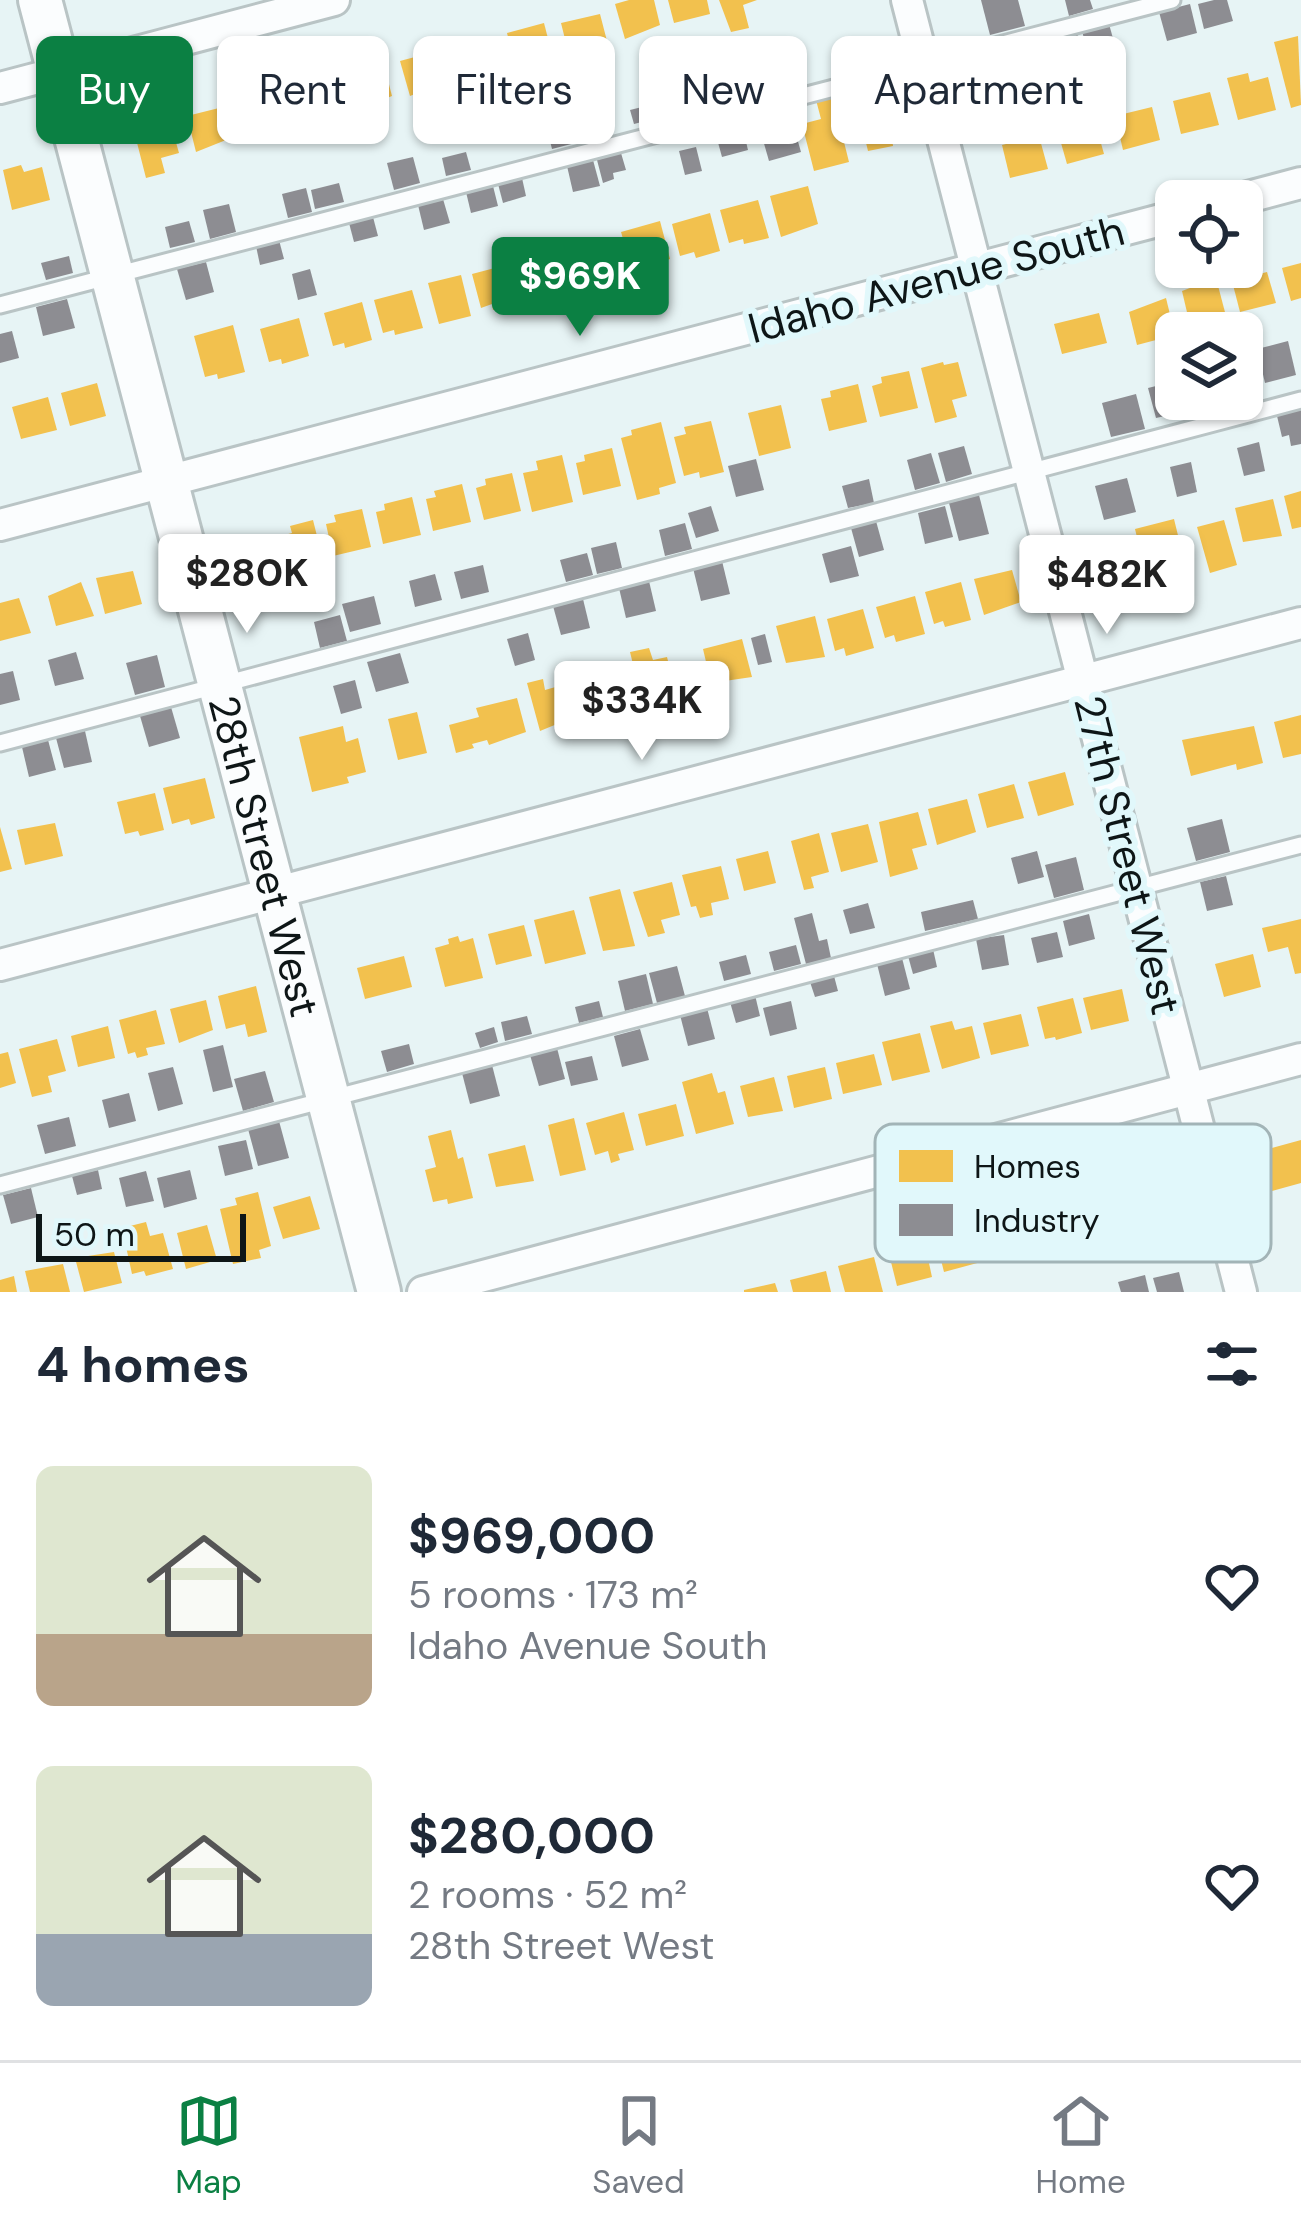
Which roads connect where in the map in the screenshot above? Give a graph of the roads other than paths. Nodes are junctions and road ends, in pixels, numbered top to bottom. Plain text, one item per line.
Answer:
1 (40, 0) edge
2 (334, 0) edge
3 (908, 0) edge
4 (1172, 0) edge
5 (49, 36) edge
6 (917, 36) edge
7 (1032, 36) edge
8 (193, 37) edge
9 (36, 78) edge
10 (0, 88) edge
11 (831, 88) edge
12 (77, 144) edge
13 (945, 144) edge
14 (1301, 183) edge
15 (1263, 193) edge
16 (1155, 222) edge
17 (978, 269) junction
18 (112, 276) junction
19 (0, 305) edge
20 (1301, 400) edge
21 (1030, 471) junction
22 (165, 482) junction
23 (0, 525) edge
24 (1301, 623) edge
25 (1084, 681) junction
26 (220, 684) junction
27 (0, 742) edge
28 (1301, 845) edge
29 (1137, 888) junction
30 (275, 894) junction
31 (0, 965) edge
32 (1301, 1059) edge
33 (1188, 1088) junction
34 (329, 1098) junction
35 (1053, 1124) edge
36 (1197, 1124) edge
37 (875, 1171) edge
38 (0, 1185) edge
39 (1233, 1262) edge
40 (379, 1292) edge
41 (423, 1292) edge
42 (1241, 1292) edge

1 - 5 street, 28th Street West
2 - 8 street
3 - 6 street, 27th Street West
4 - 7 lane
9 - 10 street
11 - 18 lane
12 - 18 street, 28th Street West
13 - 17 street, 27th Street West
14 - 15 street
16 - 17 street, Idaho Avenue South
17 - 21 street, 27th Street West
17 - 22 street, Idaho Avenue South
18 - 19 lane
18 - 22 street, 28th Street West
20 - 21 lane
21 - 25 street, 27th Street West
21 - 26 lane
22 - 23 street, Idaho Avenue South
22 - 26 street, 28th Street West
24 - 25 street
25 - 29 street, 27th Street West
25 - 30 street
26 - 27 lane
26 - 30 street, 28th Street West
28 - 29 lane
29 - 33 street, 27th Street West
29 - 34 lane
30 - 31 street
30 - 34 street, 28th Street West
32 - 33 street
33 - 35 street
33 - 36 street, 27th Street West
34 - 38 lane
34 - 40 street, 28th Street West
37 - 41 street
39 - 42 street, 27th Street West

